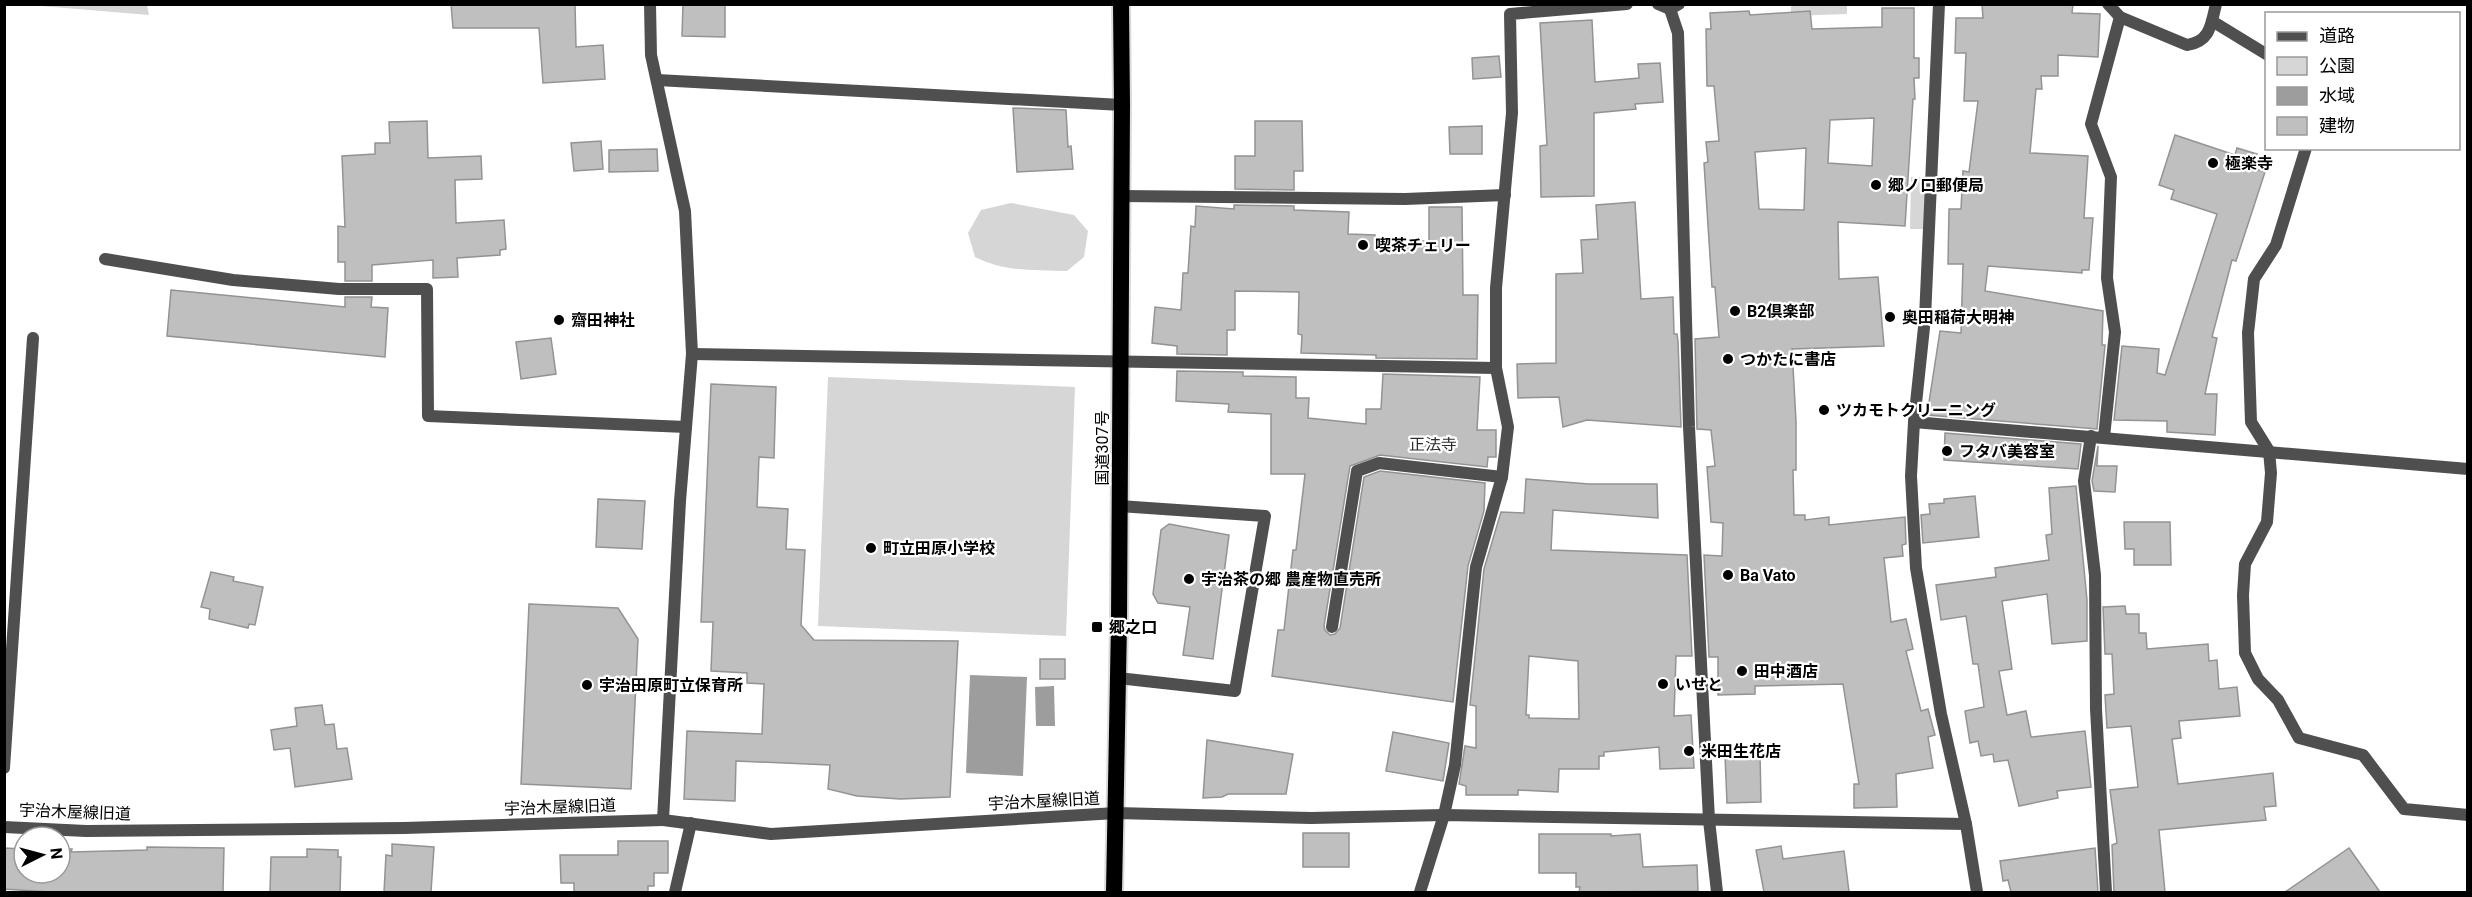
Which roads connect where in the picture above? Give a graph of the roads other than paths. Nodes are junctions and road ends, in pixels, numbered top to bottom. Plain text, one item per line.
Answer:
1 (650, 4) edge
2 (1121, 4) edge
3 (1627, 4) edge
4 (1939, 4) edge
5 (2108, 4) edge
6 (2216, 4) edge
7 (1669, 6) edge
8 (2120, 17) junction
9 (2212, 21) junction
10 (2265, 53) edge
11 (657, 80) junction
12 (1122, 105) junction
13 (2305, 150) edge
14 (1505, 195) junction
15 (1121, 196) junction
16 (105, 259) dead end
17 (33, 338) dead end
18 (692, 354) junction
19 (1120, 362) junction
20 (1496, 368) junction
21 (1914, 422) junction
22 (686, 427) junction
23 (2098, 437) junction
24 (2269, 451) junction
25 (2468, 469) edge
26 (1503, 477) junction
27 (1119, 506) junction
28 (1332, 627) dead end
29 (1118, 678) junction
30 (4, 768) edge
31 (1116, 813) junction
32 (1444, 815) junction
33 (2468, 815) edge
34 (663, 820) junction
35 (1709, 820) junction
36 (691, 823) junction
37 (1966, 824) junction
38 (4, 827) edge
39 (675, 892) edge
40 (1114, 892) edge
41 (1419, 892) edge
42 (1717, 892) edge
43 (1977, 892) edge
44 (2106, 892) edge

1 - 11 street
2 - 12 highway, 国道307号
3 - 14 street
4 - 21 street
5 - 8 street
6 - 9 street
7 - 35 street
8 - 9 street
8 - 23 street
9 - 10 street
11 - 12 street
11 - 18 street
12 - 15 highway, 国道307号
13 - 24 street
14 - 15 street
14 - 20 street
15 - 19 highway, 国道307号
16 - 22 street
17 - 30 street
18 - 19 street
18 - 22 street
19 - 20 street
19 - 27 highway, 国道307号
20 - 26 street
21 - 23 street
21 - 37 street
22 - 34 street
23 - 24 street
23 - 44 street
24 - 25 street
24 - 33 street
26 - 28 street
26 - 32 street
27 - 29 highway, 国道307号
27 - 29 street
29 - 31 highway, 国道307号
31 - 32 street, 宇治木屋線旧道
31 - 36 street, 宇治木屋線旧道
31 - 40 highway, 国道307号
32 - 35 street, 宇治木屋線旧道
32 - 41 street
34 - 36 street, 宇治木屋線旧道
34 - 38 street, 宇治木屋線旧道
35 - 37 street, 宇治木屋線旧道
35 - 42 street
36 - 39 street
37 - 43 street

